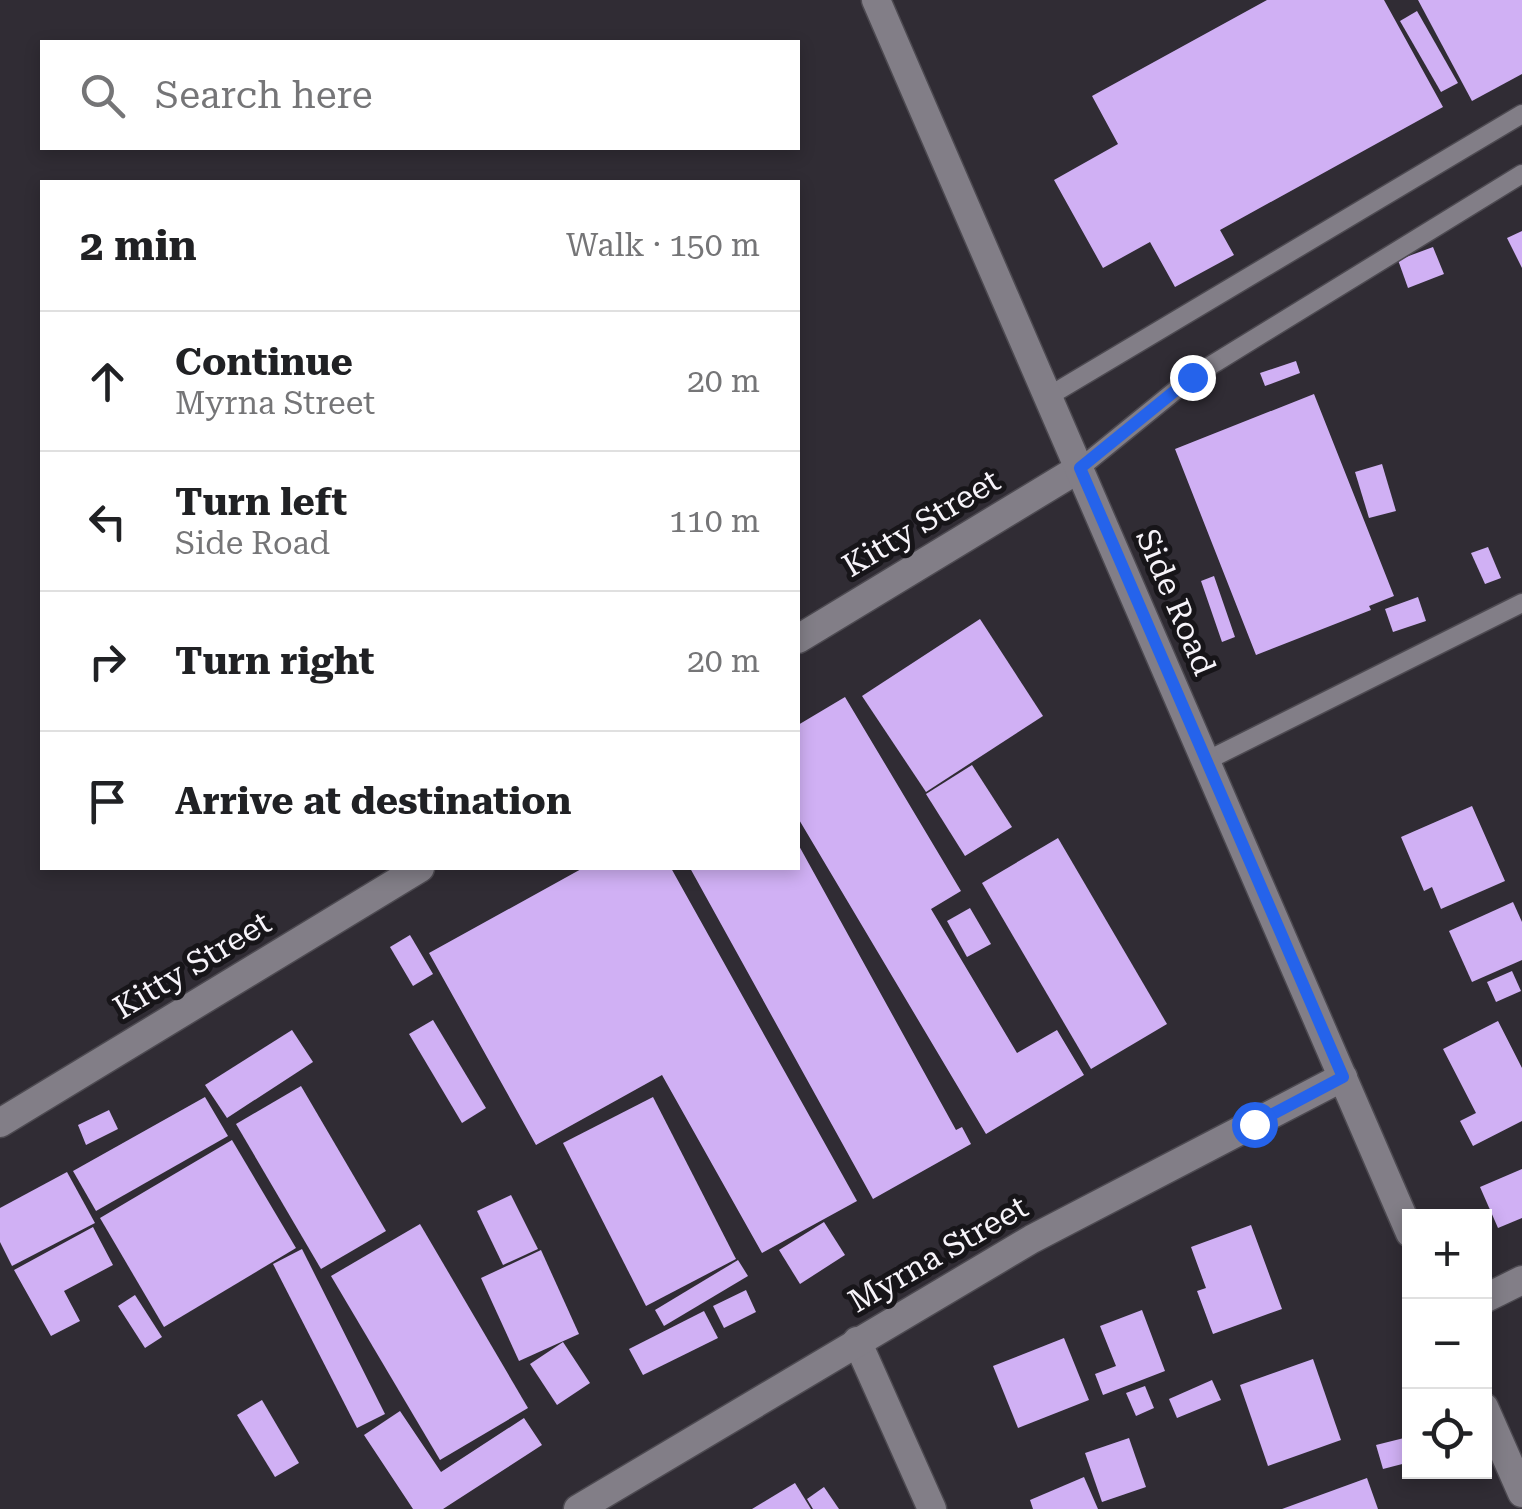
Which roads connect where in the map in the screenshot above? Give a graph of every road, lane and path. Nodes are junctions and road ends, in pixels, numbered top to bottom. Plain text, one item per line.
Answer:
1 (876, 0) edge
2 (1522, 114) edge
3 (1522, 174) edge
4 (1049, 396) junction
5 (1080, 468) junction
6 (1522, 603) edge
7 (800, 638) edge
8 (1206, 761) junction
9 (417, 870) edge
10 (1343, 1077) junction
11 (0, 1123) edge
12 (1402, 1214) edge
13 (1522, 1280) edge
14 (1492, 1294) edge
15 (856, 1341) junction
16 (1492, 1426) edge
17 (1522, 1493) edge
18 (578, 1509) edge
19 (932, 1509) edge

1 - 4 street, Side Road
2 - 4 lane
3 - 5 lane
4 - 5 street, Side Road
5 - 7 street, Kitty Street
5 - 8 street, Side Road
6 - 8 lane
8 - 10 street, Side Road
9 - 11 street, Kitty Street
10 - 12 street, Side Road
10 - 15 street, Myrna Street
13 - 14 street
15 - 18 street, Myrna Street
15 - 19 street
16 - 17 street

